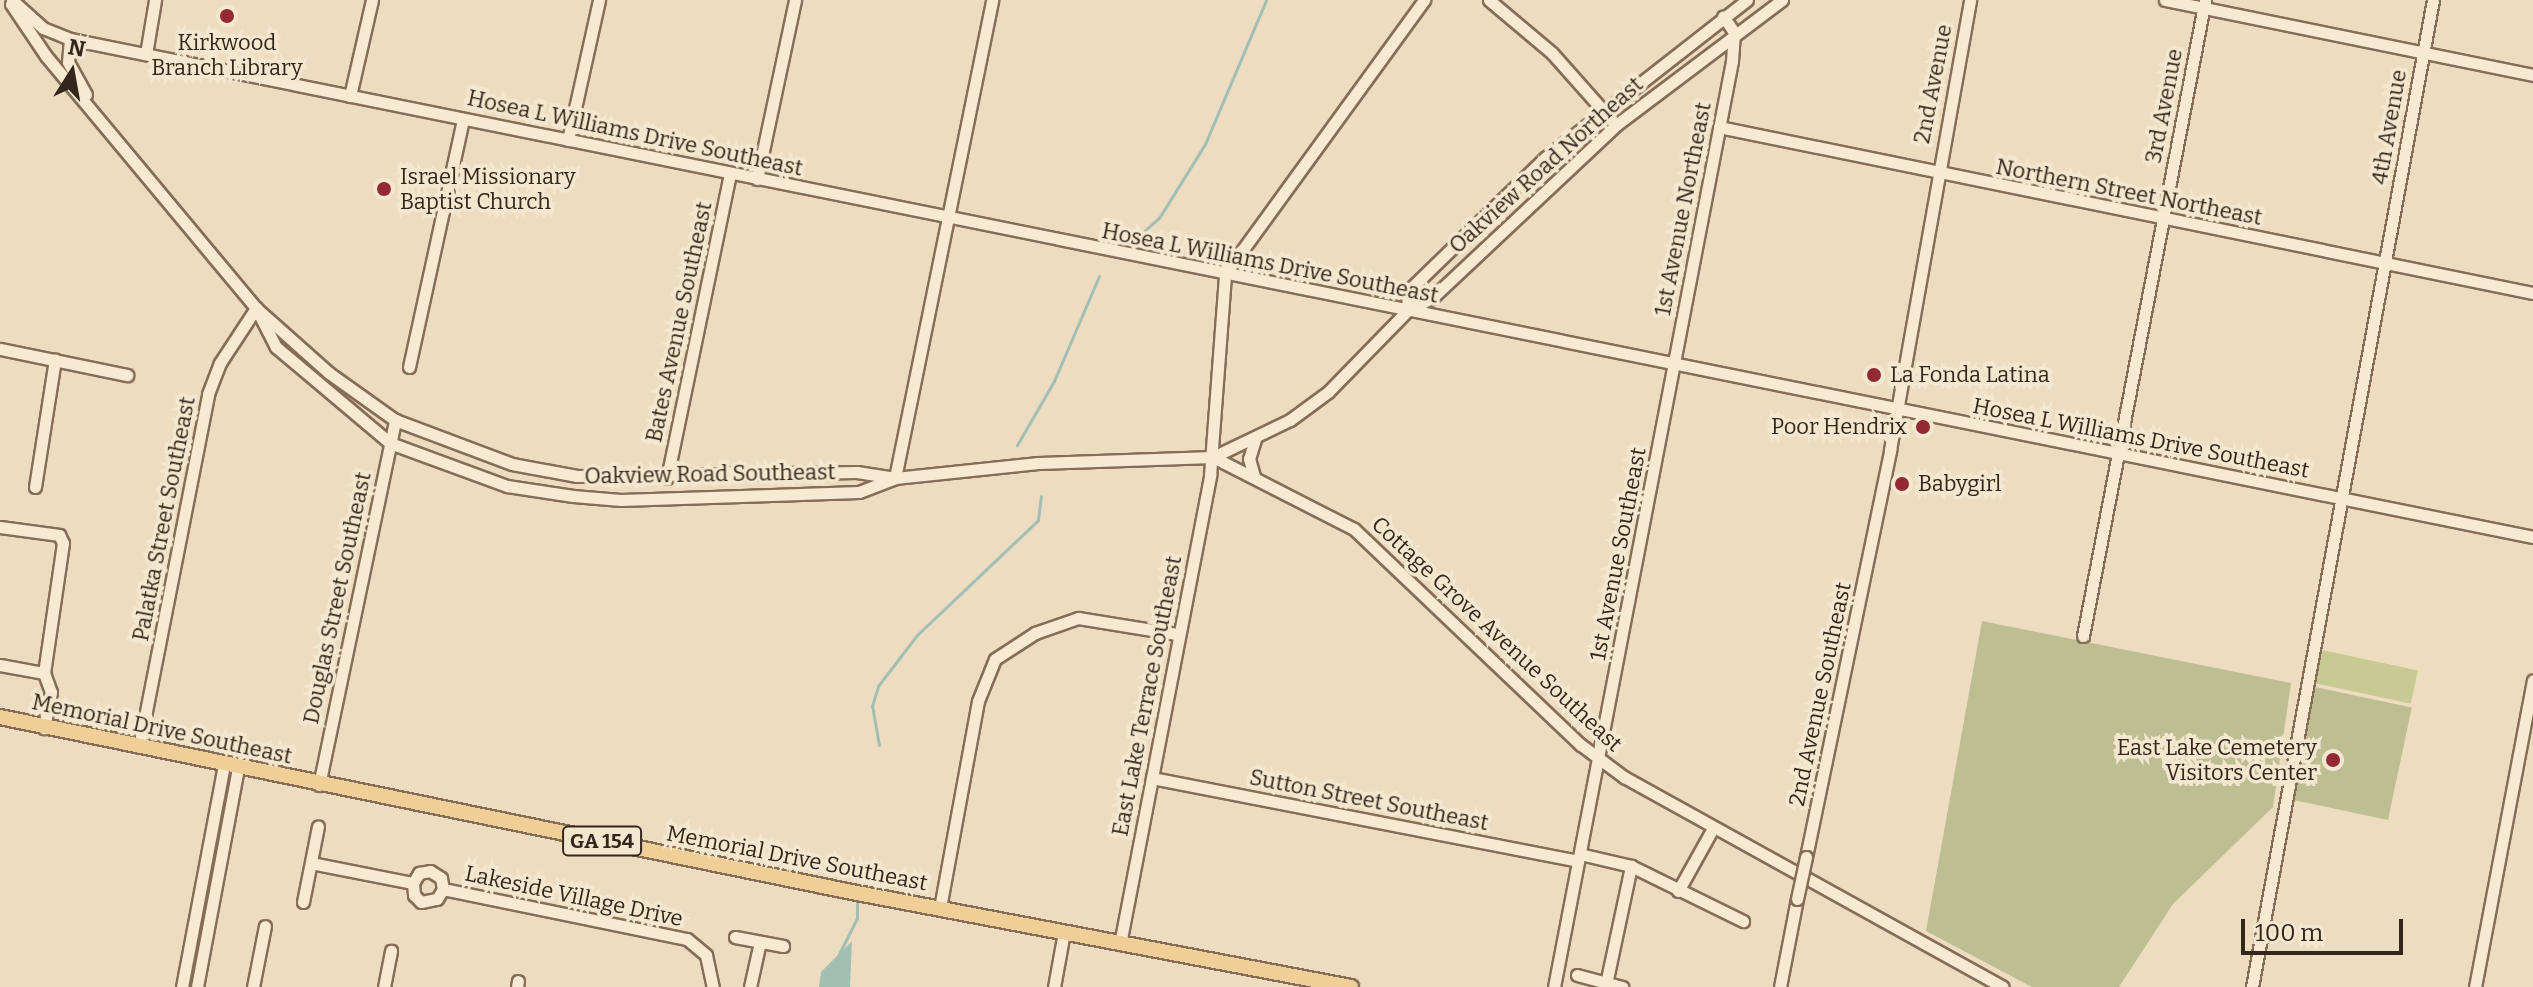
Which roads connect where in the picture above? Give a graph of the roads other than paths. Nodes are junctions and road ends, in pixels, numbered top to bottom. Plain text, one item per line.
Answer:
1 (11, 0) edge
2 (155, 0) edge
3 (372, 0) edge
4 (599, 0) edge
5 (795, 0) edge
6 (992, 0) edge
7 (1424, 0) edge
8 (1489, 0) edge
9 (1747, 0) edge
10 (1782, 0) edge
11 (1970, 0) edge
12 (2165, 0) edge
13 (2433, 0) edge
14 (2204, 4) edge
15 (1723, 16) junction
16 (1734, 32) junction
17 (70, 39) junction
18 (2423, 53) junction
19 (146, 54) junction
20 (2533, 75) edge
21 (350, 96) junction
22 (90, 102) junction
23 (1603, 110) junction
24 (463, 119) junction
25 (1616, 125) junction
26 (1719, 127) junction
27 (568, 140) junction
28 (730, 173) junction
29 (1936, 175) junction
30 (757, 179) junction
31 (945, 217) junction
32 (2163, 219) junction
33 (2385, 260) junction
34 (1225, 274) junction
35 (2533, 293) edge
36 (256, 308) junction
37 (1407, 311) junction
38 (0, 349) edge
39 (55, 360) junction
40 (1674, 365) junction
41 (409, 367) dead end
42 (127, 375) dead end
43 (1897, 410) junction
44 (395, 420) junction
45 (1255, 439) junction
46 (390, 443) junction
47 (2120, 454) junction
48 (1213, 457) junction
49 (1254, 476) junction
50 (667, 478) junction
51 (895, 478) junction
52 (35, 487) dead end
53 (2339, 498) junction
54 (0, 527) edge
55 (2533, 537) edge
56 (1177, 634) junction
57 (2083, 636) dead end
58 (0, 665) edge
59 (44, 673) junction
60 (2533, 680) edge
61 (0, 717) edge
62 (44, 728) junction
63 (139, 747) junction
64 (1599, 760) junction
65 (231, 766) junction
66 (1152, 778) junction
67 (319, 785) junction
68 (318, 826) dead end
69 (1713, 828) junction
70 (1579, 857) junction
71 (311, 863) junction
72 (1631, 866) junction
73 (413, 883) junction
74 (443, 889) junction
75 (1678, 891) junction
76 (303, 902) dead end
77 (940, 908) junction
78 (1743, 921) dead end
79 (265, 926) dead end
80 (1064, 932) junction
81 (735, 937) dead end
82 (760, 942) junction
83 (1120, 944) junction
84 (783, 946) dead end
85 (391, 951) dead end
86 (1577, 975) dead end
87 (1988, 983) edge
88 (1606, 984) junction
89 (182, 987) edge
90 (197, 987) edge
91 (253, 987) edge
92 (384, 987) edge
93 (713, 987) edge
94 (750, 987) edge
95 (1054, 987) edge
96 (1351, 987) edge
97 (1554, 987) edge
98 (1622, 987) edge
99 (1780, 987) edge
100 (2003, 987) edge
101 (2252, 987) edge
102 (2475, 987) edge

1 - 17 street, Hosea L Williams Drive Southeast
1 - 22 street, Oakview Road Southeast
2 - 19 street
3 - 21 street
4 - 27 street
5 - 30 street
6 - 31 street
7 - 34 street
8 - 23 street
9 - 15 street, Oakview Road Northeast
10 - 16 street, Oakview Road Northeast
11 - 29 street, 2nd Avenue
12 - 14 street
13 - 18 street, 4th Avenue
14 - 18 street
14 - 32 street, 3rd Avenue
15 - 16 street
15 - 23 street, Oakview Road Northeast
16 - 25 street, Oakview Road Northeast
16 - 26 street, 1st Avenue Northeast
17 - 19 street, Hosea L Williams Drive Southeast
17 - 22 street, Oakview Road Southeast
18 - 20 street
18 - 33 street, 4th Avenue
19 - 21 street, Hosea L Williams Drive Southeast
21 - 24 street, Hosea L Williams Drive Southeast
22 - 36 street, Oakview Road Southeast
23 - 25 street
23 - 37 street, Oakview Road Northeast
24 - 27 street, Hosea L Williams Drive Southeast
24 - 41 street
25 - 37 street, Oakview Road Northeast
26 - 29 street, Northern Street Northeast
26 - 40 street, 1st Avenue Northeast
27 - 28 street, Hosea L Williams Drive Southeast
28 - 30 street, Hosea L Williams Drive Southeast
28 - 50 street, Bates Avenue Southeast
29 - 32 street, Northern Street Northeast
29 - 43 street, 2nd Avenue
30 - 31 street, Hosea L Williams Drive Southeast
31 - 34 street, Hosea L Williams Drive Southeast
31 - 51 street
32 - 33 street, Northern Street Northeast
32 - 47 street, 3rd Avenue
33 - 35 street, Northern Street Northeast
33 - 53 street, 4th Avenue
34 - 37 street, Hosea L Williams Drive Southeast
34 - 48 street, East Lake Terrace Southeast
36 - 44 street, Oakview Road Southeast
36 - 46 street, Oakview Road Southeast
36 - 63 street, Palatka Street Southeast
37 - 40 street, Hosea L Williams Drive Southeast
37 - 45 street, Oakview Road Southeast
38 - 39 street
39 - 42 street
39 - 52 street
40 - 43 street, Hosea L Williams Drive Southeast
40 - 64 street, 1st Avenue Southeast
43 - 47 street, Hosea L Williams Drive Southeast
43 - 99 street, 2nd Avenue Southeast, bridge
44 - 46 street, Douglas Street Southeast
44 - 50 street, Oakview Road Southeast
45 - 48 street, Oakview Road Southeast
45 - 49 street
46 - 51 street, Oakview Road Southeast
46 - 67 street, Douglas Street Southeast
47 - 53 street, Hosea L Williams Drive Southeast
47 - 57 street, 3rd Avenue
48 - 49 street, Cottage Grove Avenue Southeast
48 - 51 street, Oakview Road Southeast
48 - 56 street, East Lake Terrace Southeast
49 - 64 street, Cottage Grove Avenue Southeast
50 - 51 street, Oakview Road Southeast
53 - 55 street, Hosea L Williams Drive Southeast
53 - 101 street, 4th Avenue
54 - 59 street
56 - 66 street, East Lake Terrace Southeast
56 - 77 street
58 - 59 street
59 - 62 street
60 - 102 street
61 - 62 main road, Memorial Drive Southeast / GA 154
62 - 63 main road, Memorial Drive Southeast / GA 154
63 - 65 main road, Memorial Drive Southeast / GA 154
64 - 69 street, Cottage Grove Avenue Southeast
64 - 70 street, 1st Avenue Southeast
65 - 67 main road, Memorial Drive Southeast / GA 154
65 - 89 street
65 - 90 street
66 - 70 street, Sutton Street Southeast
66 - 83 street, East Lake Terrace Southeast
67 - 77 main road, Memorial Drive Southeast / GA 154
68 - 71 street
69 - 75 street
69 - 87 street, Cottage Grove Avenue Southeast
70 - 72 street, Sutton Street Southeast
70 - 97 street, 1st Avenue Southeast
71 - 73 street, Lakeside Village Drive
71 - 76 street
72 - 75 street, Sutton Street Southeast
72 - 88 street
73 - 74 street, Lakeside Village Drive
73 - 74 street, Lakeside Village Drive
74 - 93 street, Lakeside Village Drive
75 - 78 street, Sutton Street Southeast
77 - 80 main road, Memorial Drive Southeast / GA 154
79 - 91 street
80 - 83 main road, Memorial Drive Southeast / GA 154
80 - 95 street
81 - 82 street
82 - 84 street
82 - 94 street
83 - 96 main road, Memorial Drive Southeast / GA 154
85 - 92 street
86 - 88 street
87 - 100 street, Cottage Grove Avenue Southeast
88 - 98 street

